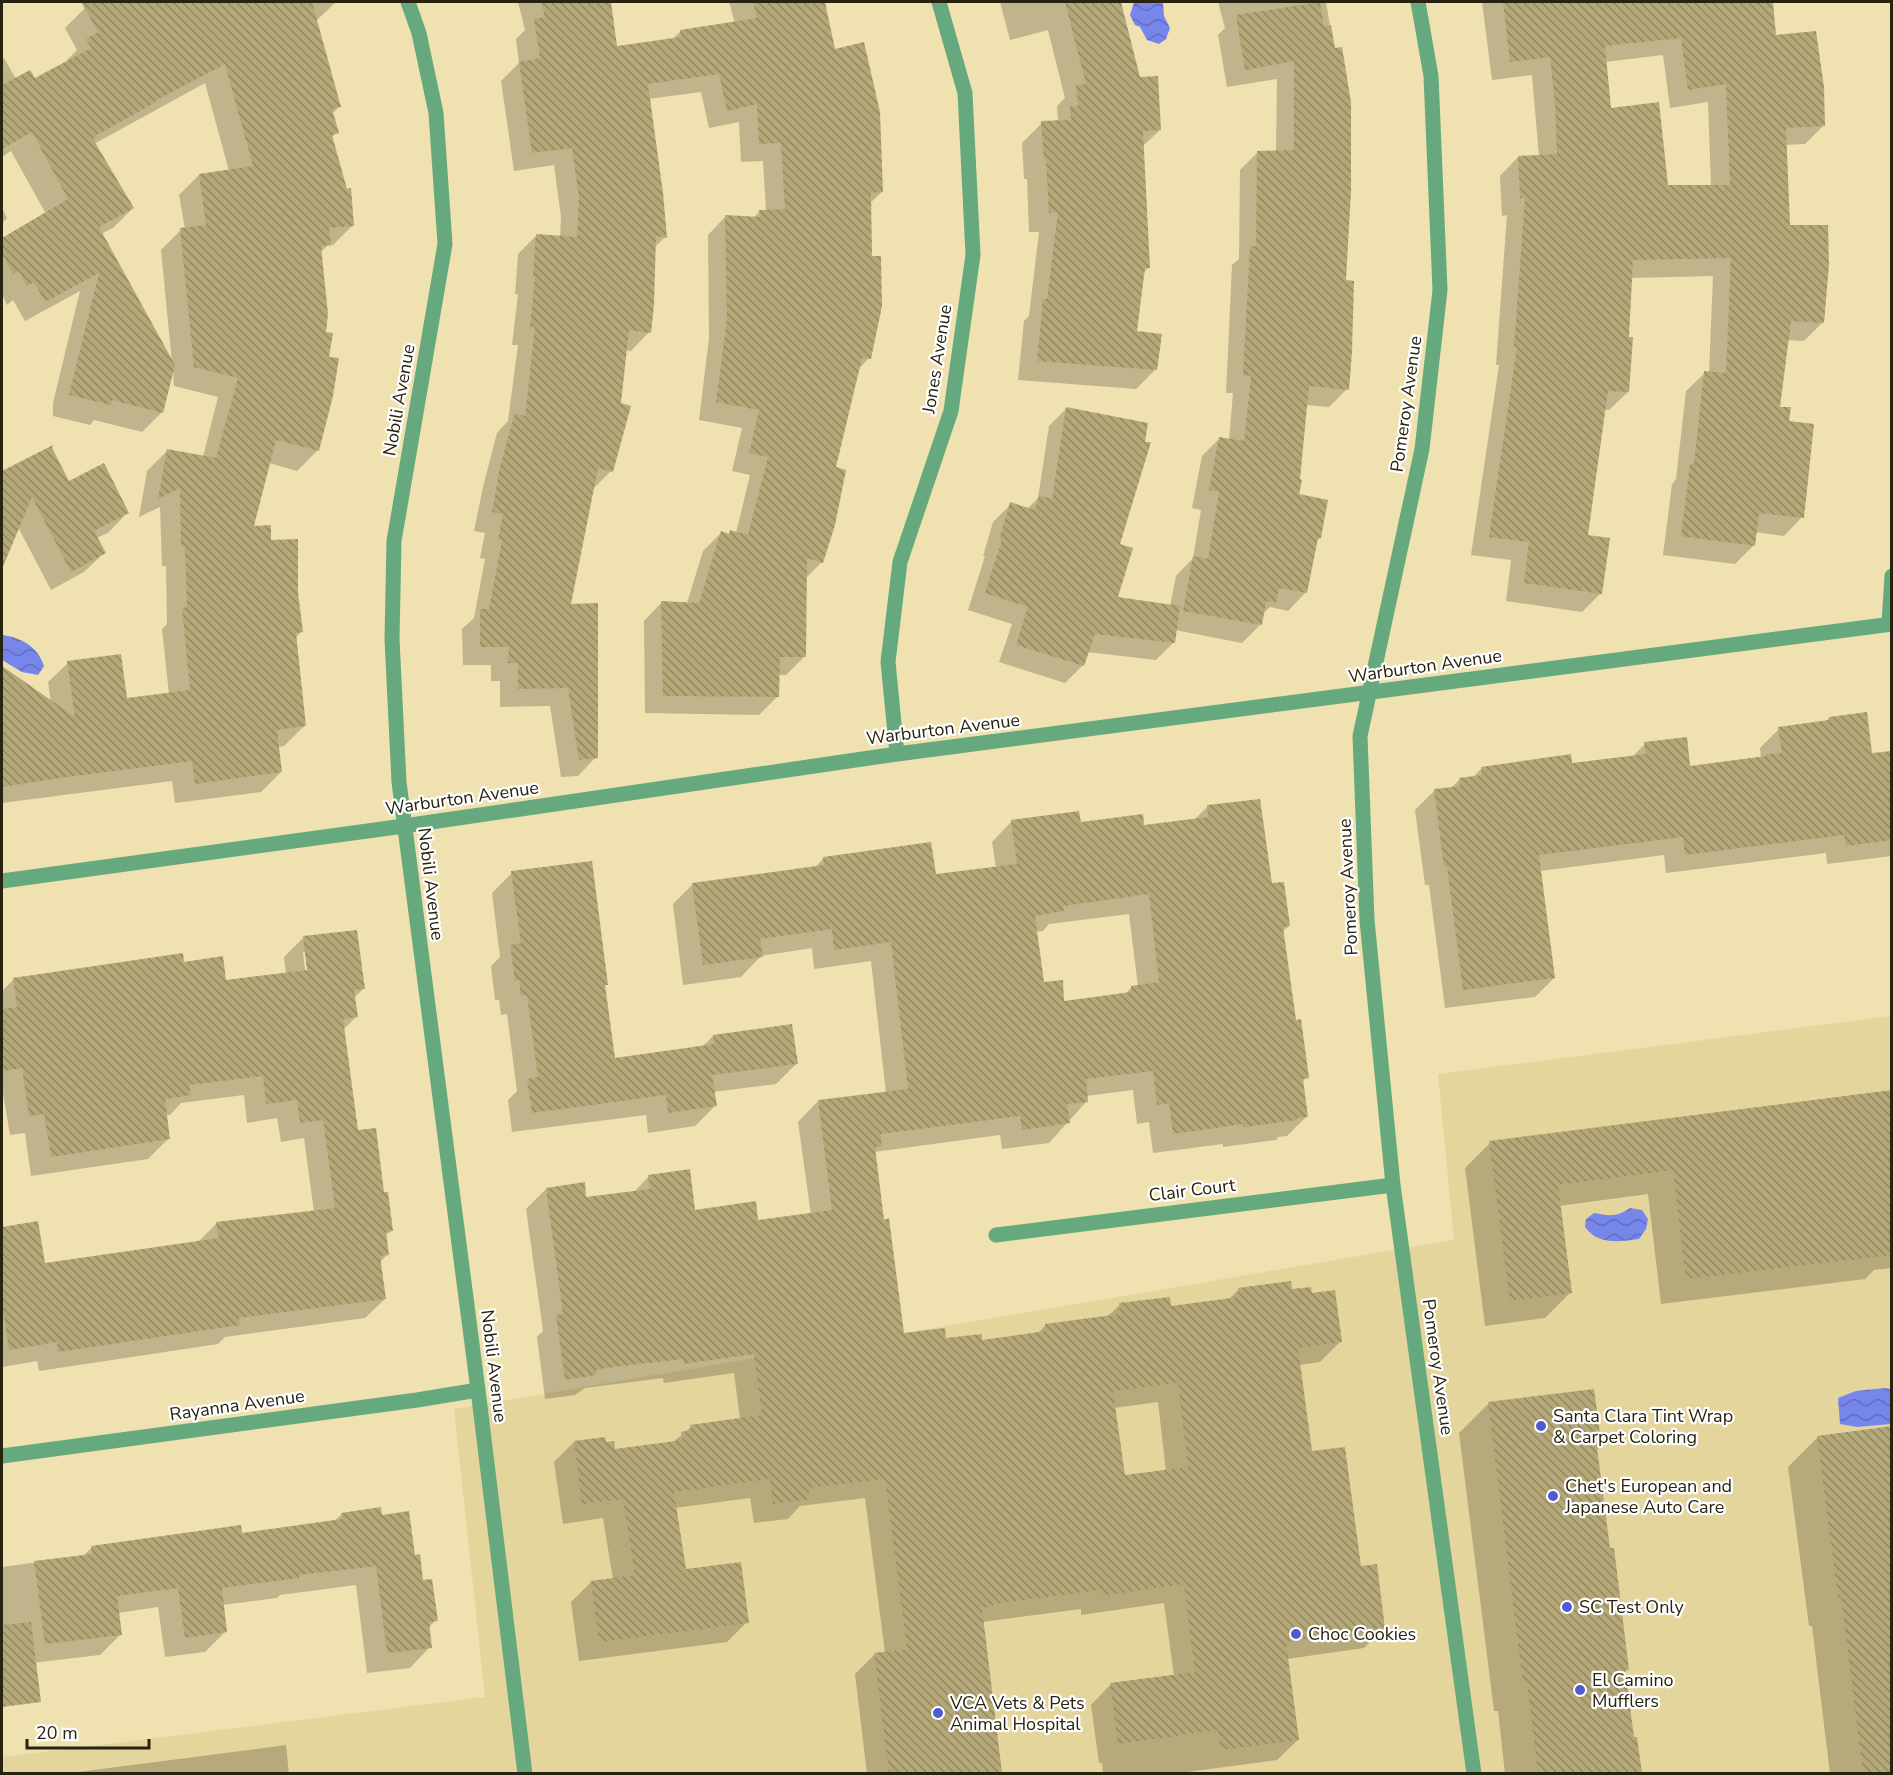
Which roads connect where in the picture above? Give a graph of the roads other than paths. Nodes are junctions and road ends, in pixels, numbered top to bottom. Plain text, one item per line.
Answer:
1 (408, 2) edge
2 (939, 2) edge
3 (1418, 2) edge
4 (1892, 576) edge
5 (1890, 624) edge
6 (1370, 693) junction
7 (897, 754) junction
8 (404, 826) junction
9 (2, 881) edge
10 (1393, 1185) junction
11 (996, 1235) dead end
12 (478, 1390) junction
13 (2, 1456) edge
14 (525, 1773) edge
15 (1474, 1773) edge

1 - 8 street, Nobili Avenue
2 - 7 street, Jones Avenue
3 - 6 street, Pomeroy Avenue
4 - 5 street
5 - 6 street, Warburton Avenue
6 - 7 street, Warburton Avenue
6 - 10 street, Pomeroy Avenue
7 - 8 street, Warburton Avenue
8 - 9 street, Warburton Avenue
8 - 12 street, Nobili Avenue
10 - 11 street, Clair Court
10 - 15 street, Pomeroy Avenue
12 - 13 street, Rayanna Avenue
12 - 14 street, Nobili Avenue

